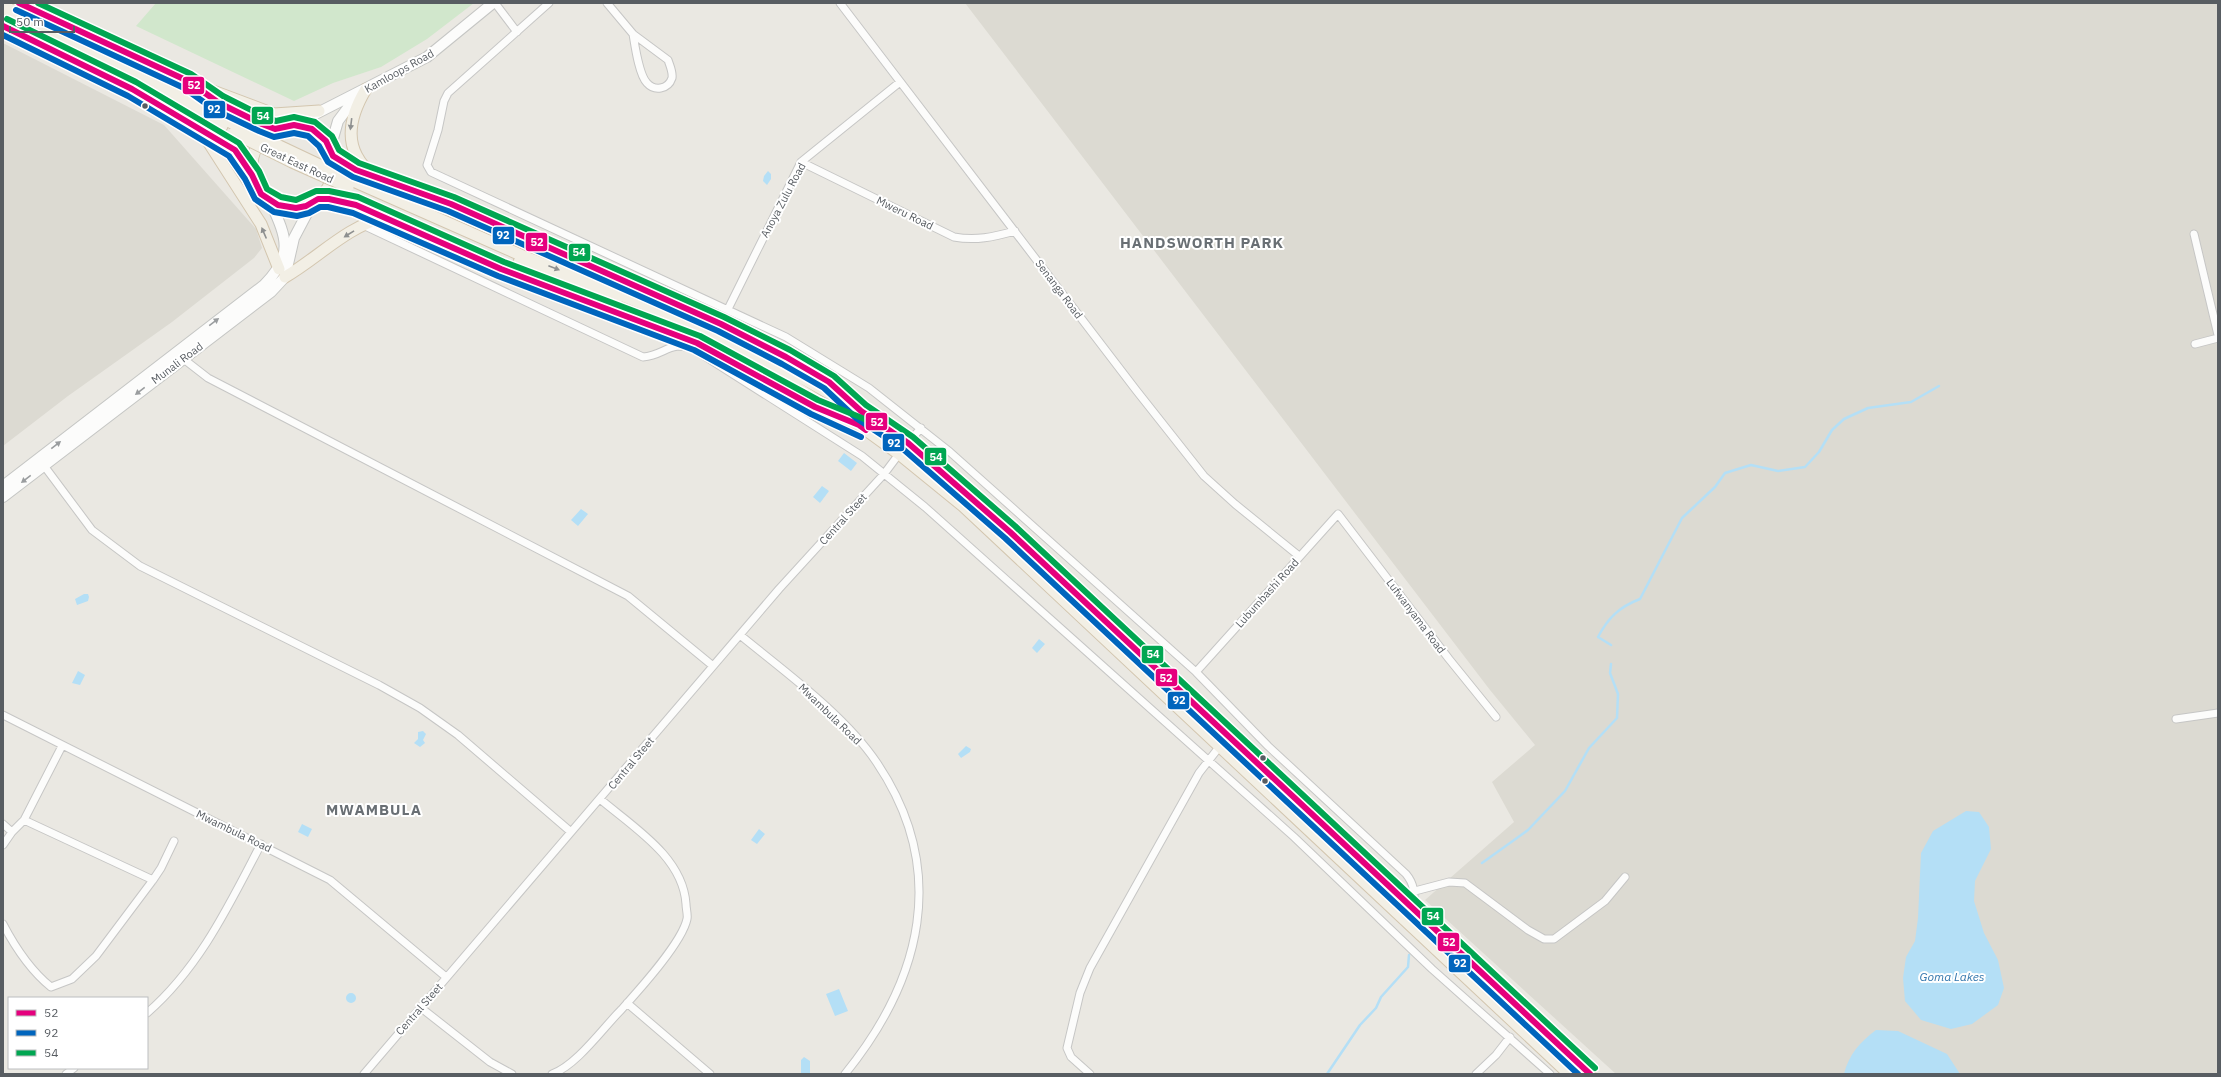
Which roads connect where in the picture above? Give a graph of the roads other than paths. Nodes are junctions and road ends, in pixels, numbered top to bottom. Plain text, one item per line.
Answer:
1 (19, 3) edge
2 (494, 3) edge
3 (549, 3) edge
4 (607, 3) edge
5 (840, 3) edge
6 (3, 6) edge
7 (3, 16) edge
8 (3, 26) edge
9 (517, 32) junction
10 (633, 34) junction
11 (188, 81) junction
12 (900, 82) junction
13 (363, 91) junction
14 (319, 111) junction
15 (294, 125) junction
16 (236, 129) junction
17 (275, 129) junction
18 (201, 130) junction
19 (331, 152) junction
20 (801, 162) junction
21 (252, 175) junction
22 (383, 181) junction
23 (350, 184) junction
24 (270, 201) junction
25 (316, 201) junction
26 (384, 217) junction
27 (363, 226) junction
28 (1015, 231) junction
29 (2194, 234) dead end
30 (282, 276) junction
31 (728, 309) junction
32 (2218, 335) edge
33 (2218, 338) edge
34 (2195, 344) dead end
35 (179, 355) junction
36 (861, 411) junction
37 (855, 423) junction
38 (921, 428) junction
39 (908, 443) junction
40 (899, 454) junction
41 (41, 462) junction
42 (884, 474) junction
43 (3, 486) edge
44 (3, 497) edge
45 (1338, 514) joint
46 (1299, 556) junction
47 (740, 635) junction
48 (713, 666) junction
49 (1196, 672) junction
50 (2218, 713) edge
51 (3, 714) edge
52 (1496, 717) dead end
53 (2176, 719) dead end
54 (62, 746) junction
55 (1220, 746) junction
56 (1208, 760) junction
57 (600, 799) junction
58 (24, 820) junction
59 (3, 824) edge
60 (12, 832) junction
61 (572, 832) junction
62 (174, 841) dead end
63 (261, 844) junction
64 (3, 845) edge
65 (1625, 877) dead end
66 (153, 880) junction
67 (1415, 891) junction
68 (1414, 911) junction
69 (3, 924) edge
70 (446, 977) junction
71 (627, 1003) junction
72 (420, 1007) junction
73 (148, 1012) edge
74 (1510, 1037) junction
75 (364, 1074) edge
76 (512, 1074) edge
77 (552, 1074) edge
78 (710, 1074) edge
79 (845, 1074) edge
80 (1090, 1074) edge
81 (1476, 1074) edge
82 (1550, 1074) edge
83 (1570, 1074) edge
84 (1590, 1074) edge

1 - 11 main road, Great East Road
2 - 9 street
2 - 13 main road, Kamloops Road
3 - 9 street
4 - 10 street
5 - 12 street, Senanga Road
6 - 16 main road, Great East Road
7 - 16 main road, Great East Road
8 - 18 main road
9 - 31 street
10 - 10 street
11 - 14 main road
11 - 17 main road, Great East Road
12 - 20 street, Anoya Zulu Road
12 - 28 street, Senanga Road
13 - 14 main road, Kamloops Road
13 - 19 main road, Kamloops Road
13 -> 22 main road
14 - 15 main road, Kamloops Road
15 - 17 main road
15 - 19 main road
16 - 23 main road, Great East Road, bridge
17 - 21 main road
18 - 21 main road
30 -> 18 main road
19 - 22 main road, Great East Road
19 - 25 main road
20 - 28 street, Mweru Road
20 - 31 street, Anoya Zulu Road
21 - 24 main road
22 - 36 main road, Great East Road
23 -> 36 main road, Great East Road
23 - 37 main road, Great East Road
24 - 25 main road
24 - 30 main road, Munali Road
25 - 26 main road, Great East Road
25 - 30 main road
26 - 27 main road
26 - 37 main road, Great East Road
27 -> 30 main road
27 - 42 street
28 - 46 street, Senanga Road
29 - 32 street
30 - 35 main road, Munali Road
31 - 38 street
33 - 34 street
35 - 41 main road, Munali Road
35 - 48 street
36 - 39 main road, Great East Road
37 - 40 main road, Great East Road
38 - 39 street
38 - 49 street
39 - 68 main road, Great East Road
40 - 42 street, Central Steet
40 - 55 main road, Great East Road
41 - 43 main road, Munali Road
41 -> 44 main road, Munali Road
41 - 61 street
42 - 47 street, Central Steet
42 - 56 street
45 - 46 street, Lubumbashi Road
45 - 52 street, Lufwanyama Road
46 - 49 street, Lubumbashi Road
47 - 48 street, Central Steet
47 - 79 street, Mwambula Road
48 - 57 street, Central Steet
49 - 67 street
50 - 53 street
51 - 54 street, Mwambula Road
54 - 58 street
54 - 63 street, Mwambula Road
55 - 56 street
55 - 83 main road, Great East Road
56 - 74 street
56 - 80 street
57 - 61 street, Central Steet
57 - 71 street
58 - 60 street
58 - 66 street
59 - 60 street
60 - 64 street
61 - 70 street, Central Steet
62 - 66 street
63 - 70 street, Mwambula Road
63 - 73 street
65 - 67 street
66 - 69 street
67 - 68 street
68 - 84 main road, Great East Road
70 - 72 street, Central Steet
71 - 77 street
71 - 78 street
72 - 75 street, Central Steet
72 - 76 street
74 - 81 street
74 - 82 street

